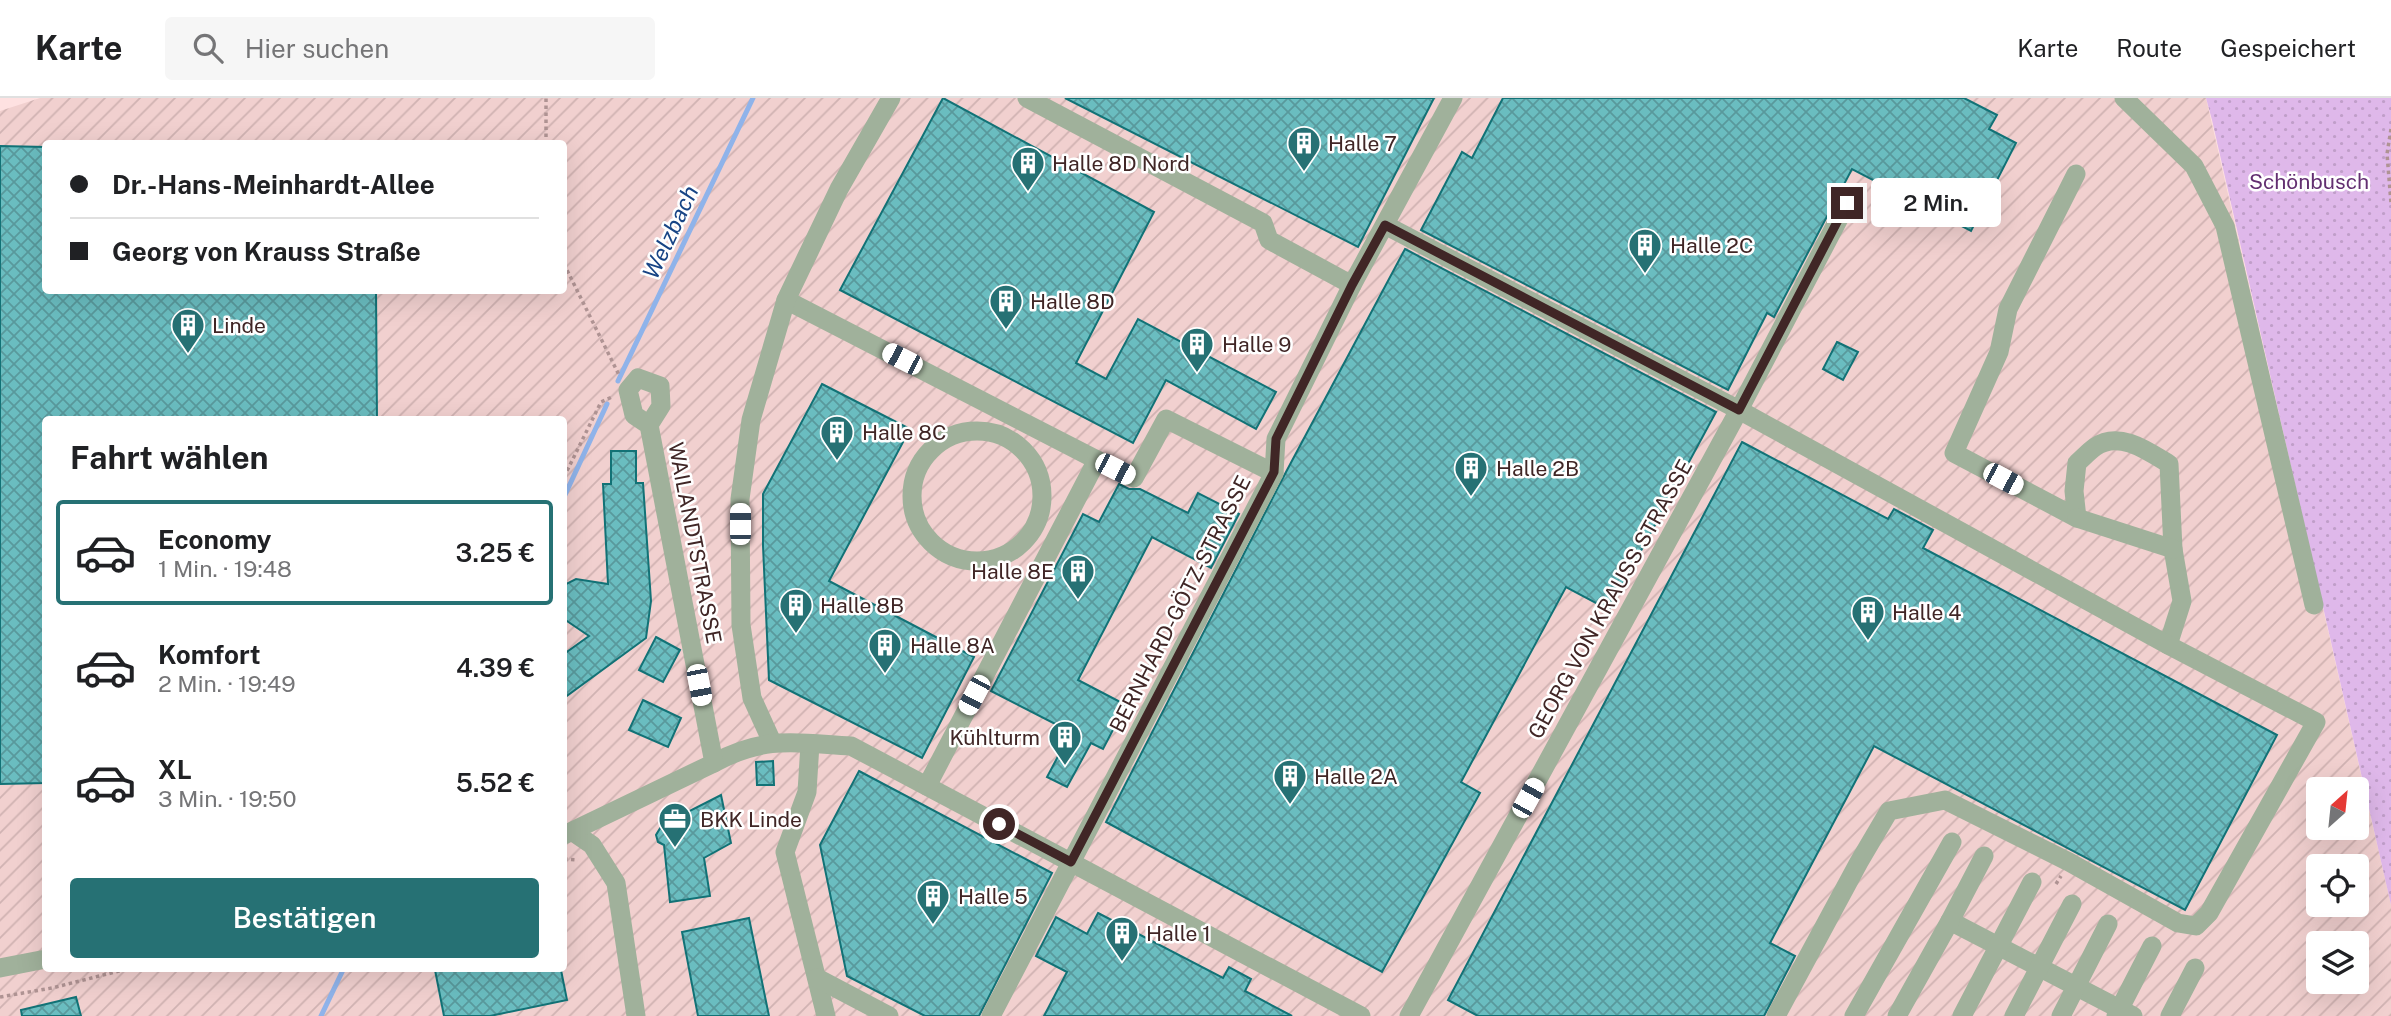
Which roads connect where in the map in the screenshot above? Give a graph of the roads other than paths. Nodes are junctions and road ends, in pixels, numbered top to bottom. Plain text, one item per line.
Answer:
1 (891, 98) edge
2 (1027, 98) edge
3 (1453, 98) edge
4 (2124, 98) edge
5 (2076, 174) dead end
6 (1847, 203) dead end
7 (1385, 225) junction
8 (1352, 285) junction
9 (786, 300) junction
10 (1739, 410) junction
11 (649, 425) junction
12 (1006, 435) joint
13 (1097, 460) junction
14 (1274, 472) junction
15 (2077, 518) junction
16 (2173, 549) junction
17 (2314, 605) dead end
18 (2168, 645) junction
19 (772, 742) junction
20 (810, 744) junction
21 (715, 763) junction
22 (927, 786) junction
23 (568, 834) edge
24 (1952, 842) dead end
25 (1984, 856) dead end
26 (1071, 862) junction
27 (2032, 882) dead end
28 (2072, 904) dead end
29 (1950, 921) junction
30 (2108, 924) dead end
31 (1998, 946) junction
32 (2152, 946) dead end
33 (42, 960) edge
34 (0, 968) edge
35 (2039, 968) junction
36 (2195, 968) dead end
37 (817, 978) junction
38 (2076, 987) junction
39 (2123, 1014) edge
40 (636, 1016) edge
41 (826, 1016) edge
42 (889, 1016) edge
43 (991, 1016) edge
44 (1361, 1016) edge
45 (1409, 1016) edge
46 (1776, 1016) edge
47 (1854, 1016) edge
48 (1897, 1016) edge
49 (1962, 1016) edge
50 (2014, 1016) edge
51 (2061, 1016) edge
52 (2170, 1016) edge

1 - 9 street
2 - 8 street
3 - 7 street, BERNHARD-GÖTZ-STRASSE
4 - 17 street
5 - 15 street
6 - 10 street, GEORG VON KRAUSS STRASSE
7 - 8 street, BERNHARD-GÖTZ-STRASSE
7 - 10 street
8 - 14 street, BERNHARD-GÖTZ-STRASSE
9 - 13 street
9 - 19 street
10 - 18 street
10 - 45 street, GEORG VON KRAUSS STRASSE
11 - 11 street, WAILANDTSTRASSE
11 - 21 street, WAILANDTSTRASSE
12 - 12 street
13 - 14 street
13 - 22 street
14 - 26 street, BERNHARD-GÖTZ-STRASSE
15 - 16 street
15 - 16 street
16 - 18 street
18 - 46 street
19 - 20 street
19 - 21 street
20 - 22 street
20 - 37 street
21 - 23 street
22 - 26 street
23 - 40 street
24 - 47 street
25 - 29 street
26 - 43 street, BERNHARD-GÖTZ-STRASSE
26 - 44 street
27 - 31 street
28 - 35 street
29 - 31 street
29 - 48 street
30 - 38 street
31 - 35 street
31 - 49 street
32 - 39 street
33 - 34 street
35 - 38 street
35 - 50 street
36 - 52 street
37 - 41 street
37 - 42 street
38 - 39 street
38 - 51 street

